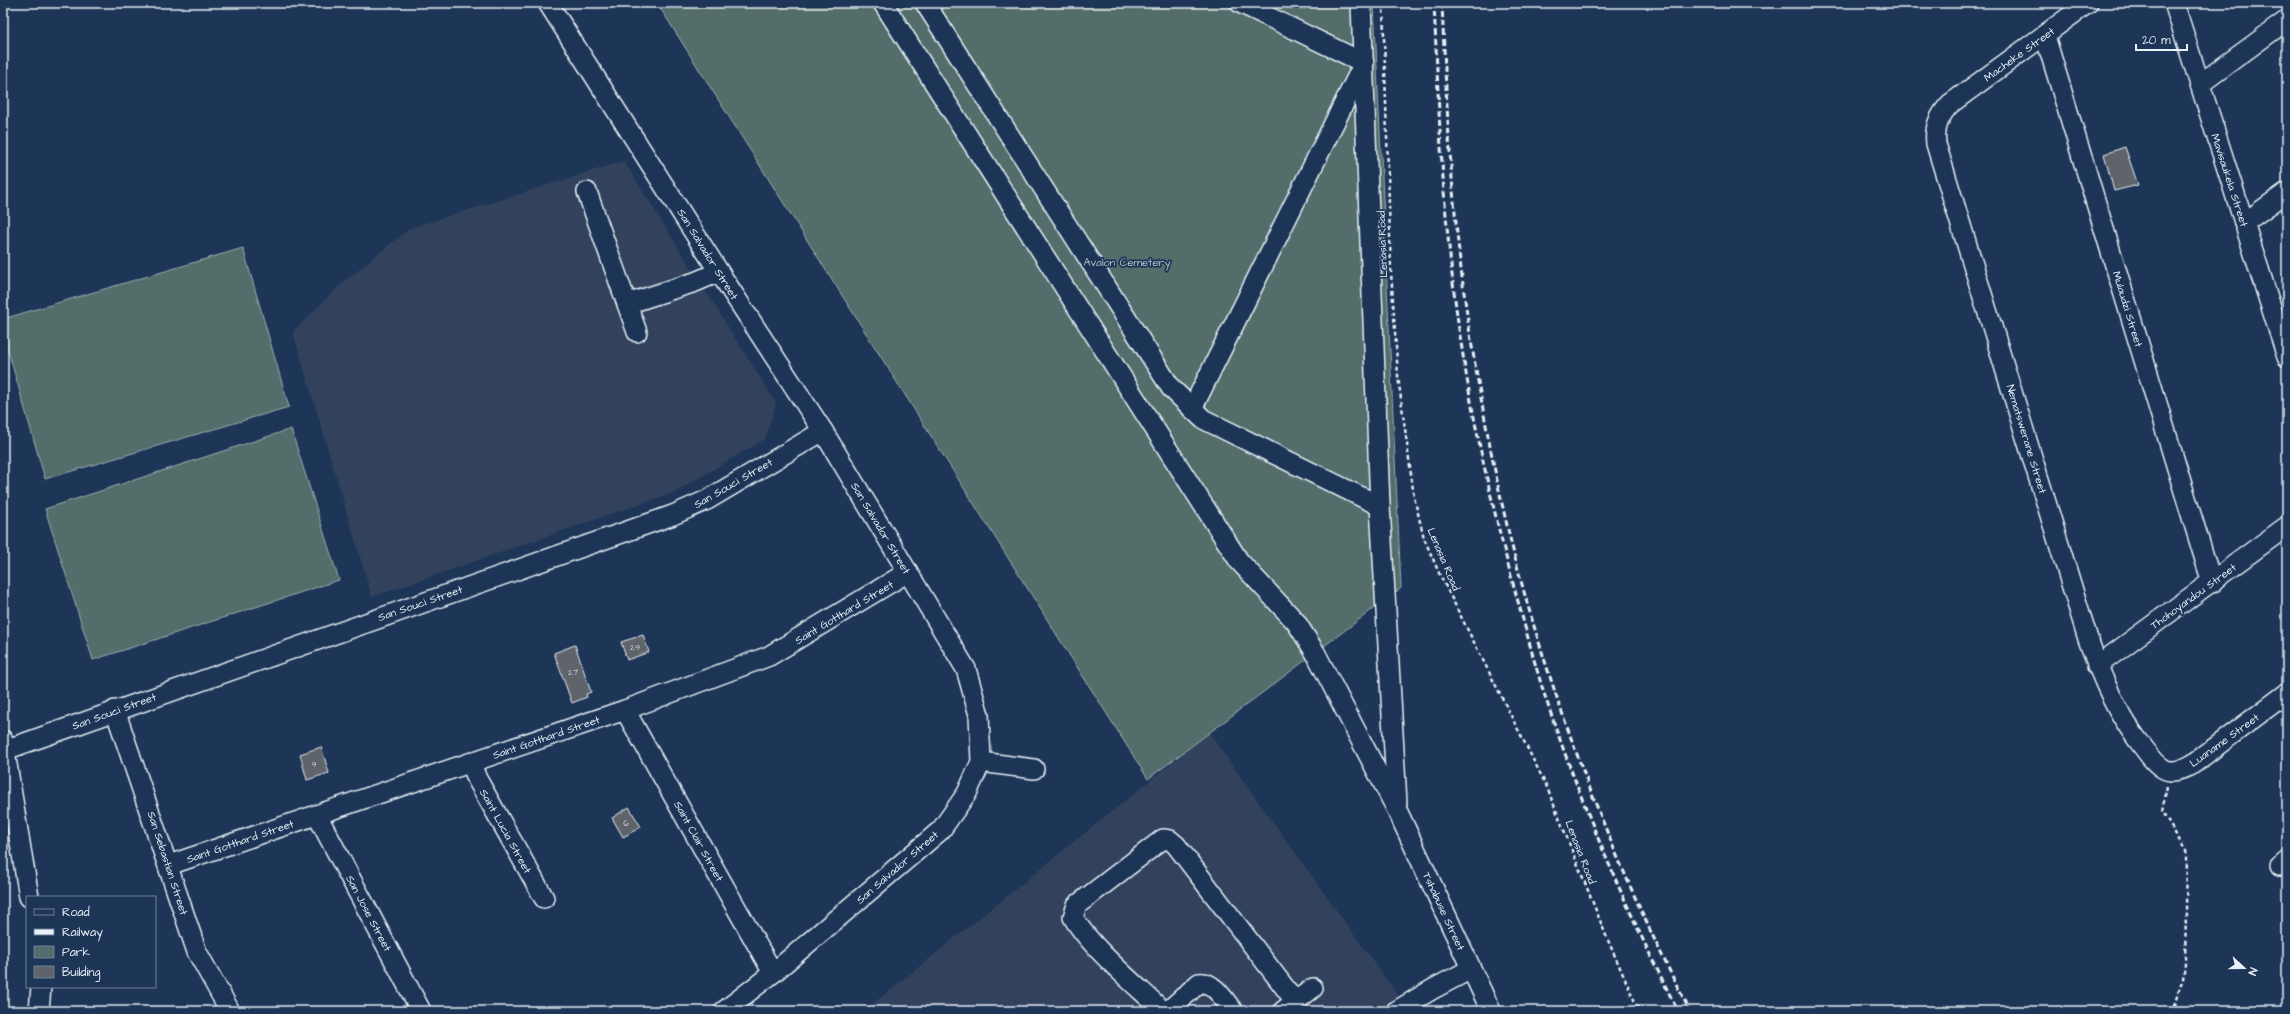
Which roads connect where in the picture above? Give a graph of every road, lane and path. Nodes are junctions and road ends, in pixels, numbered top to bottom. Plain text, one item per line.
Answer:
1 (548, 3) edge
2 (883, 3) edge
3 (925, 3) edge
4 (1240, 3) edge
5 (1361, 3) edge
6 (1383, 3) edge
7 (2088, 3) edge
8 (2174, 3) edge
9 (2287, 20) edge
10 (2045, 36) junction
11 (1364, 63) junction
12 (2200, 84) junction
13 (1950, 104) joint
14 (587, 192) dead end
15 (2287, 192) edge
16 (2244, 223) junction
17 (719, 272) junction
18 (627, 304) junction
19 (637, 332) dead end
20 (2287, 357) edge
21 (1192, 409) junction
22 (823, 431) junction
23 (1380, 506) junction
24 (2287, 526) edge
25 (908, 572) junction
26 (2212, 583) junction
27 (2097, 666) junction
28 (2287, 693) edge
29 (115, 710) junction
30 (625, 710) junction
31 (4, 745) edge
32 (981, 762) junction
33 (470, 763) junction
34 (2164, 767) junction
35 (1034, 769) dead end
36 (1398, 810) junction
37 (317, 815) junction
38 (169, 866) junction
39 (29, 896) edge
40 (544, 898) dead end
41 (1471, 969) junction
42 (773, 973) junction
43 (41, 988) edge
44 (1313, 988) dead end
45 (1289, 1006) edge
46 (39, 1011) edge
47 (230, 1011) edge
48 (421, 1011) edge
49 (724, 1011) edge
50 (1163, 1011) edge
51 (1168, 1011) edge
52 (1233, 1011) edge
53 (1396, 1011) edge
54 (1491, 1011) edge
55 (1639, 1011) edge
56 (2172, 1011) edge

1 - 17 street, San Salvador Street
2 - 36 street, Tshabuse Street
3 - 21 street
4 - 11 street
5 - 11 street
6 - 55 path, Lenasia Road
7 - 10 street, Macheke Street
8 - 12 street, Mavisaukela Street
9 - 12 street
10 - 13 street, Macheke Street
10 - 26 street, Mulaudzi Street
11 - 21 street
11 - 23 street
12 - 16 street, Mavisaukela Street
13 - 27 street, Nematswerane Street
14 - 18 street
15 - 16 street
16 - 20 street, Mavisaukela Street
17 - 18 street
17 - 22 street, San Salvador Street
18 - 19 street
21 - 23 street
22 - 25 street, San Salvador Street
22 - 29 street, San Souci Street
23 - 36 street
24 - 26 street, Thohoyandou Street
25 - 30 street, Saint Gotthard Street
25 - 32 street, San Salvador Street
26 - 27 street, Thohoyandou Street
27 - 34 street, Nematswerane Street
28 - 34 street, Luaname Street
29 - 31 street, San Souci Street
29 - 38 street, San Sebastian Street
30 - 33 street, Saint Gotthard Street
30 - 42 street, Saint Clair Street
31 - 39 street
32 - 35 street
32 - 42 street, San Salvador Street
33 - 37 street, Saint Gotthard Street
33 - 40 street, Saint Lucia Street
34 - 56 path
36 - 41 street, Tshabuse Street
37 - 38 street, Saint Gotthard Street
37 - 48 street, San Jose Street
38 - 47 street, San Sebastian Street
41 - 53 street
41 - 54 street, Tshabuse Street
42 - 49 street, San Salvador Street
43 - 46 street
44 - 45 street
45 - 50 street
51 - 52 street

